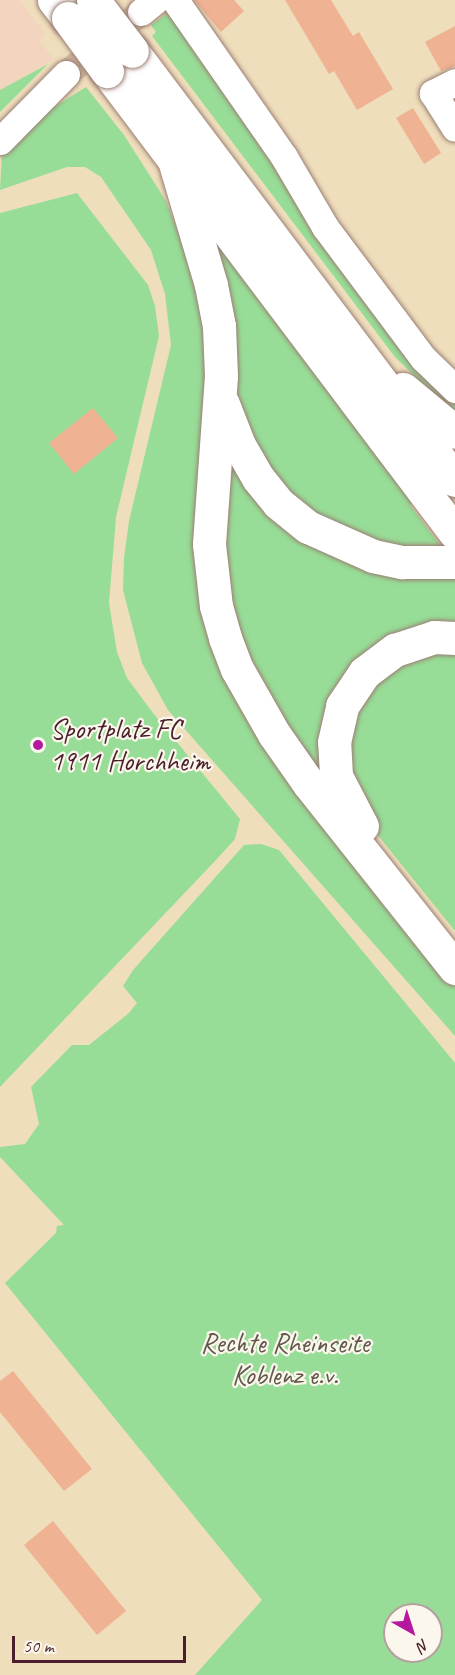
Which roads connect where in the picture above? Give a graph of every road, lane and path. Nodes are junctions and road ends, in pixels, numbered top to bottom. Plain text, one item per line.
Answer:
1 (176, 0) edge
2 (71, 6) edge
3 (119, 61) junction
4 (66, 74) tunnel mouth
5 (455, 82) edge
6 (455, 128) edge
7 (0, 141) edge
8 (174, 160) junction
9 (359, 353) junction
10 (455, 389) edge
11 (220, 397) junction
12 (455, 432) edge
13 (455, 480) edge
14 (455, 533) edge
15 (455, 562) edge
16 (455, 638) edge
17 (455, 941) edge
18 (455, 968) edge

1 - 10 street
2 - 3 highway, bridge
3 - 8 highway
3 - 9 highway
4 - 7 street
5 - 6 street
8 - 11 highway
8 - 14 highway
9 - 12 highway
9 - 13 highway
11 - 15 highway
11 - 18 highway
16 - 17 highway

